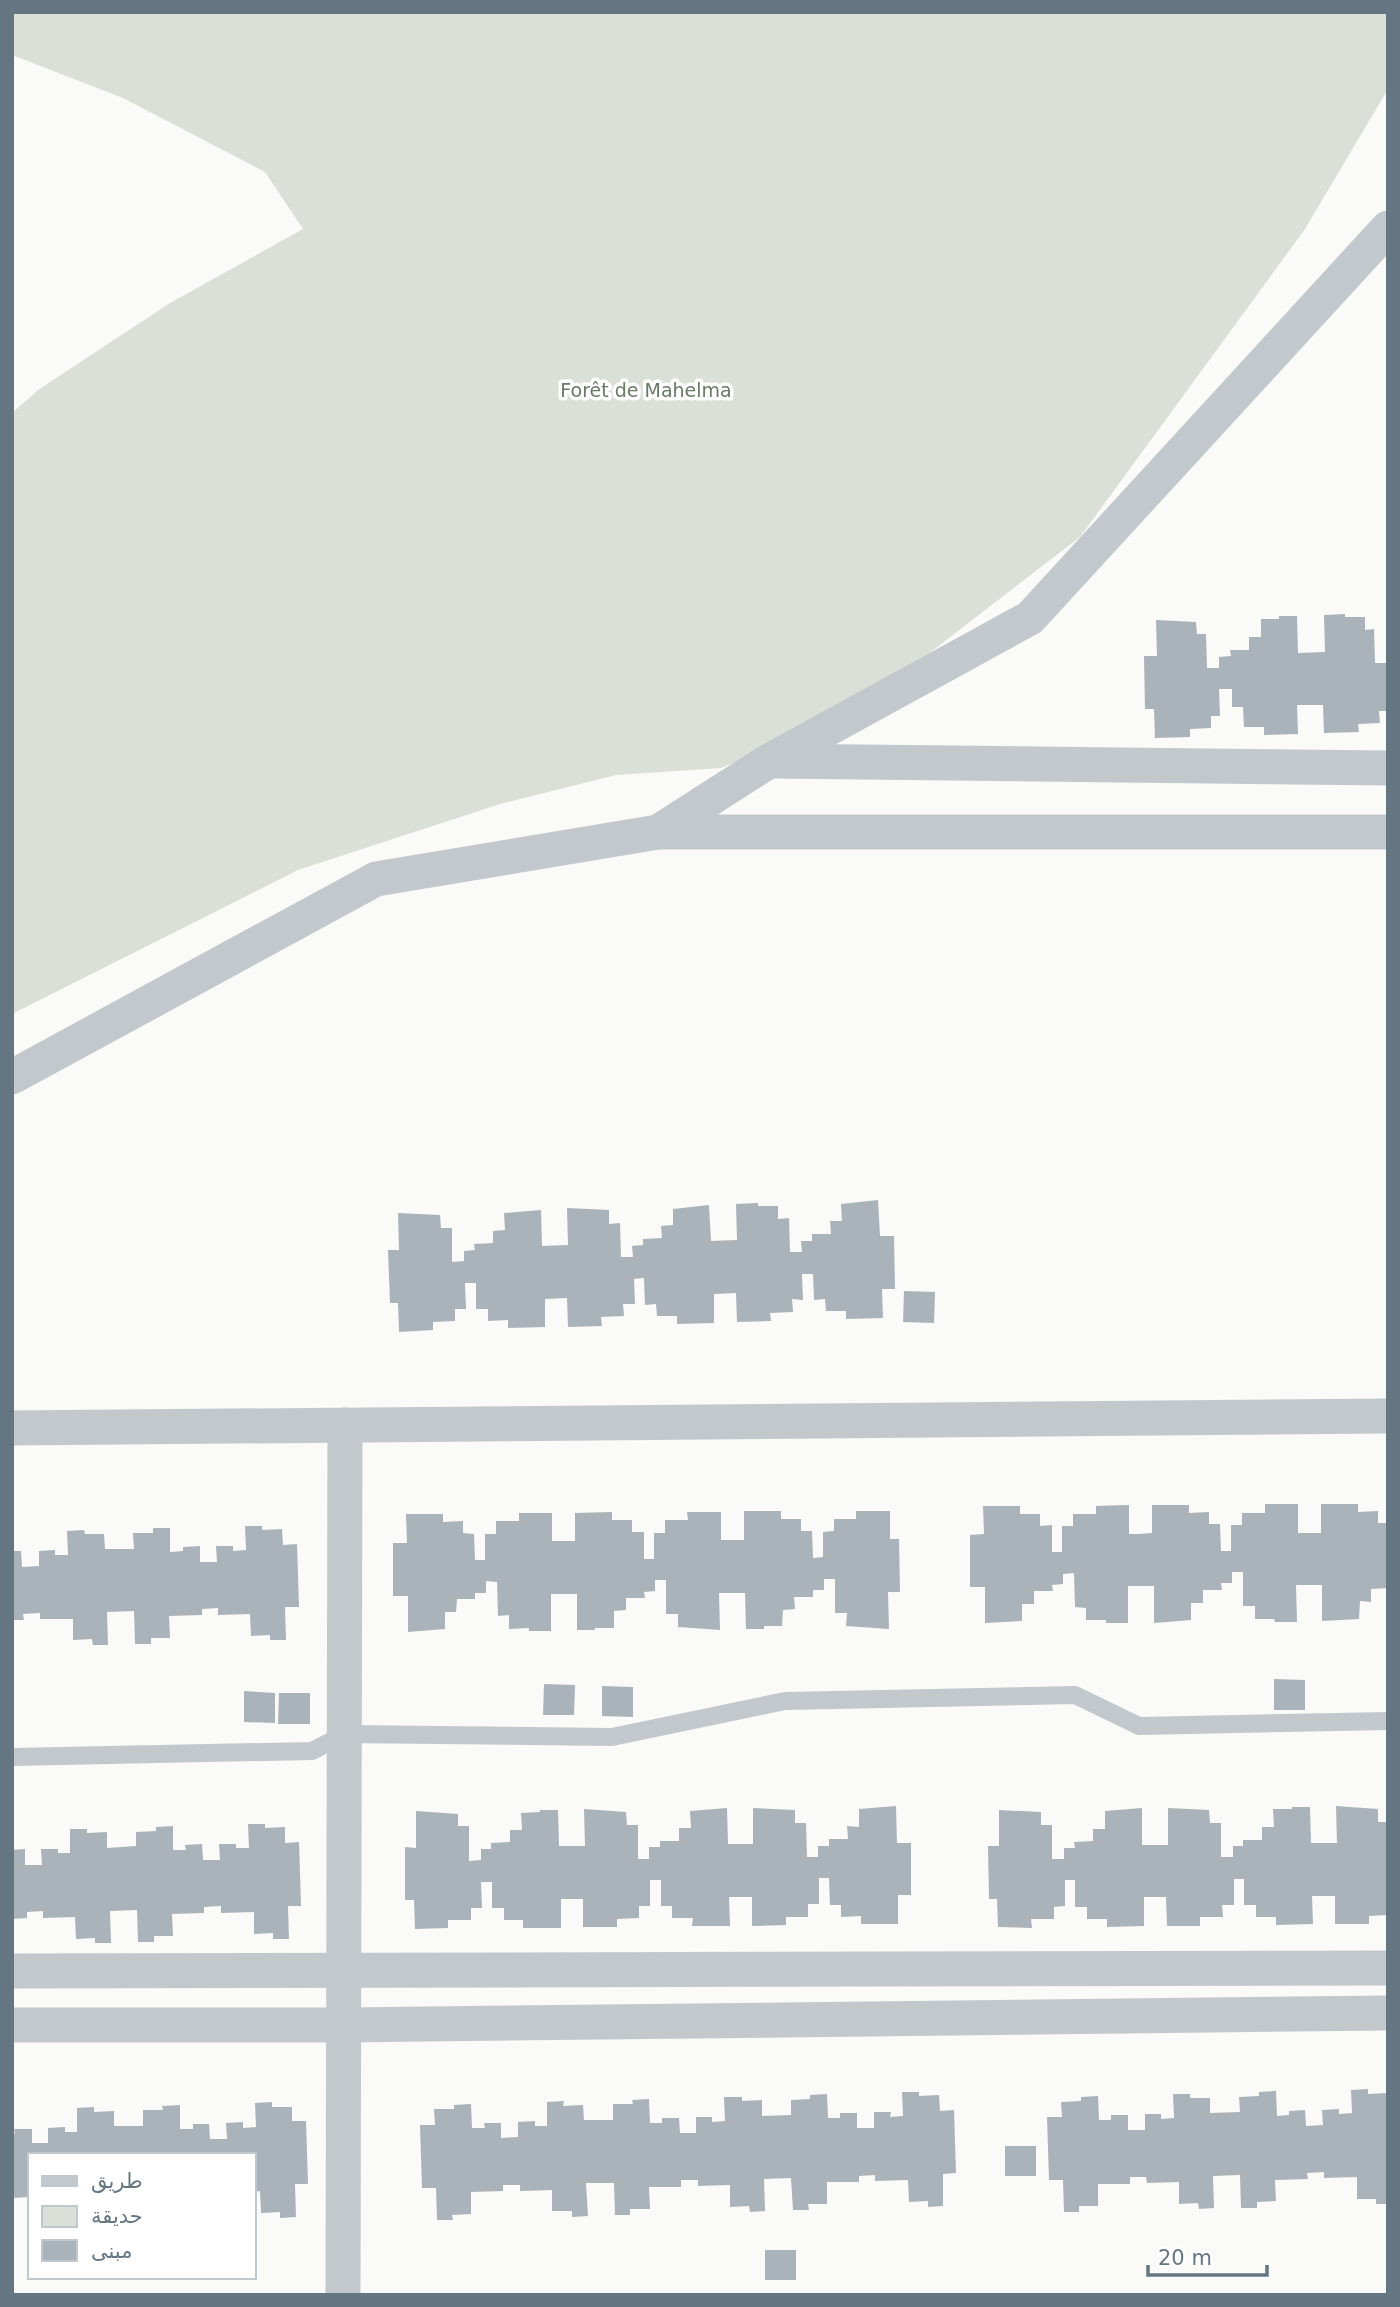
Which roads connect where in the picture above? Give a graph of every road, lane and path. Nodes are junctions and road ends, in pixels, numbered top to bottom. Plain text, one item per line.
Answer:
1 (1387, 229) edge
2 (769, 761) junction
3 (1388, 768) edge
4 (657, 832) junction
5 (1388, 832) edge
6 (12, 1077) edge
7 (1388, 1416) edge
8 (345, 1425) junction
9 (12, 1428) edge
10 (1388, 1721) edge
11 (345, 1734) junction
12 (12, 1757) edge
13 (1388, 1968) edge
14 (12, 1970) edge
15 (345, 1970) junction
16 (1388, 2013) edge
17 (12, 2025) edge
18 (345, 2025) junction
19 (343, 2295) edge

1 - 2 street
2 - 3 street
2 - 4 street
4 - 5 street
4 - 6 street
7 - 8 street
8 - 9 street
8 - 11 street
10 - 11 lane
11 - 12 lane
11 - 15 street
13 - 15 street
14 - 15 street
15 - 18 street
16 - 18 street
17 - 18 street
18 - 19 street

